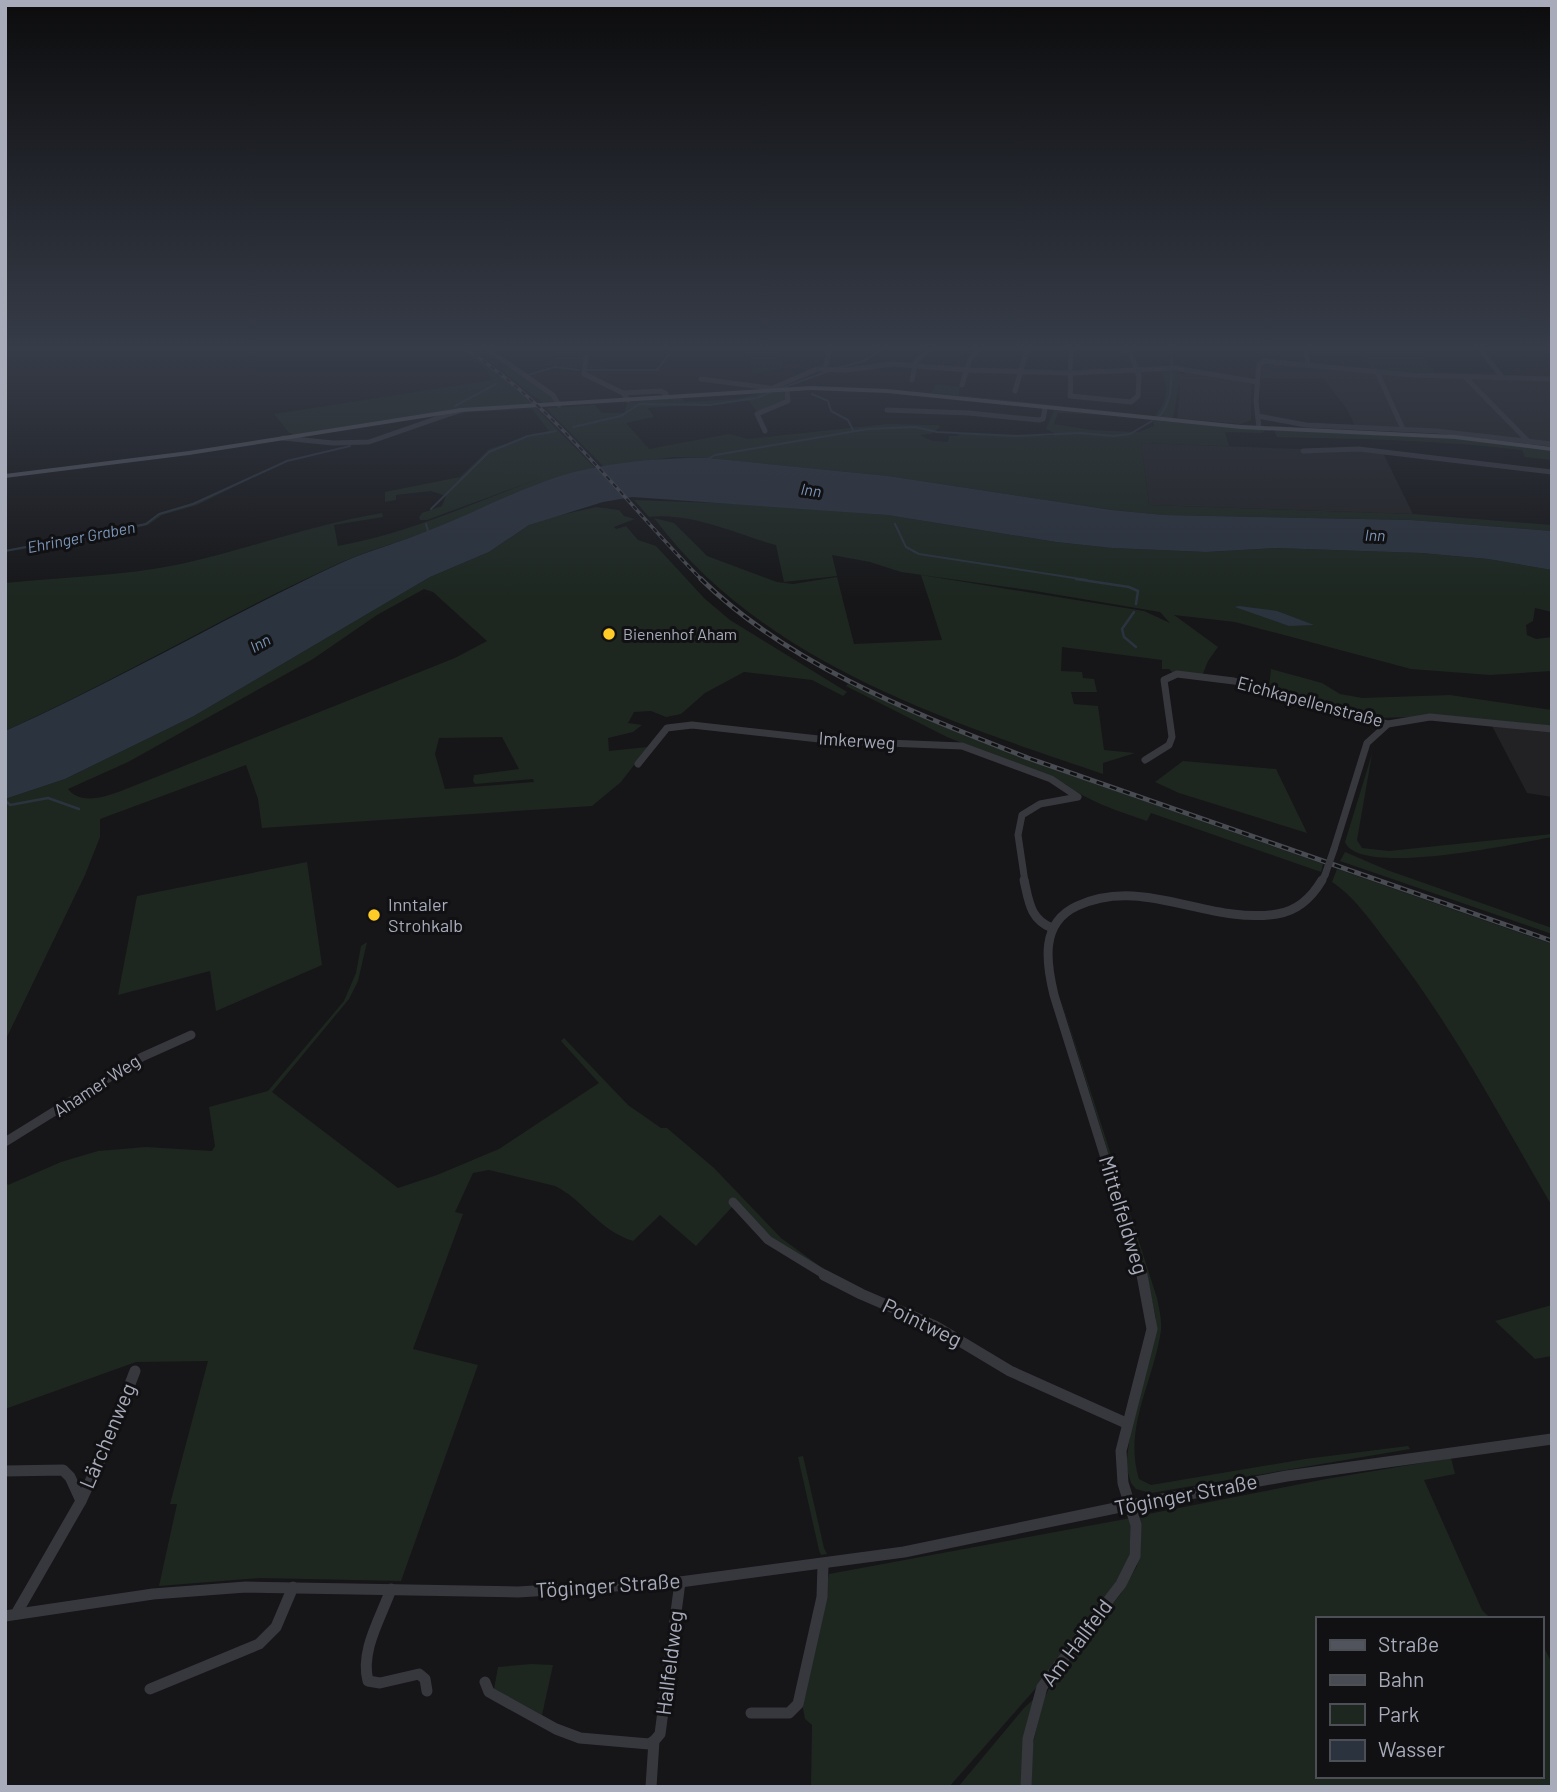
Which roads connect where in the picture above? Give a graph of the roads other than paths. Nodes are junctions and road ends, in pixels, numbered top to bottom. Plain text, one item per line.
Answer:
1 (317, 433) edge
2 (394, 433) edge
3 (1372, 433) edge
4 (1444, 433) edge
5 (1520, 433) edge
6 (283, 438) junction
7 (1527, 440) junction
8 (1552, 446) edge
9 (1303, 451) dead end
10 (1552, 472) edge
11 (5, 476) edge
12 (1388, 724) junction
13 (1552, 729) edge
14 (1145, 760) dead end
15 (638, 764) dead end
16 (1052, 928) junction
17 (191, 1035) dead end
18 (5, 1142) edge
19 (733, 1202) dead end
20 (135, 1371) dead end
21 (1126, 1423) junction
22 (1552, 1439) edge
23 (5, 1471) edge
24 (81, 1501) junction
25 (1130, 1505) junction
26 (823, 1565) junction
27 (680, 1582) junction
28 (293, 1587) junction
29 (391, 1589) junction
30 (10, 1615) edge
31 (485, 1682) dead end
32 (150, 1689) dead end
33 (428, 1691) dead end
34 (751, 1713) dead end
35 (654, 1741) junction
36 (651, 1787) edge
37 (1026, 1787) edge

1 - 6 main road
2 - 6 street
3 - 8 main road
4 - 7 street
5 - 7 street
6 - 11 main road
7 - 8 street
9 - 10 street
12 - 13 street, Eichkapellenstraße
12 - 14 street, Eichkapellenstraße
12 - 16 street, bridge
15 - 16 street, Imkerweg
16 - 21 street, Mittelfeldweg
17 - 18 street, Ahamer Weg
19 - 21 street, Pointweg
20 - 24 street, Lärchenweg
21 - 25 street, Mittelfeldweg
22 - 25 street, Töginger Straße
23 - 24 street, Lärchenweg
24 - 30 street, Lärchenweg
25 - 26 street, Töginger Straße
25 - 37 street, Am Hallfeld
26 - 27 street, Töginger Straße
26 - 34 street
27 - 29 street, Töginger Straße
27 - 35 street, Hallfeldweg
28 - 29 street, Töginger Straße
28 - 30 street, Töginger Straße
28 - 32 street
29 - 33 street
31 - 35 street
35 - 36 street, Hallfeldweg

